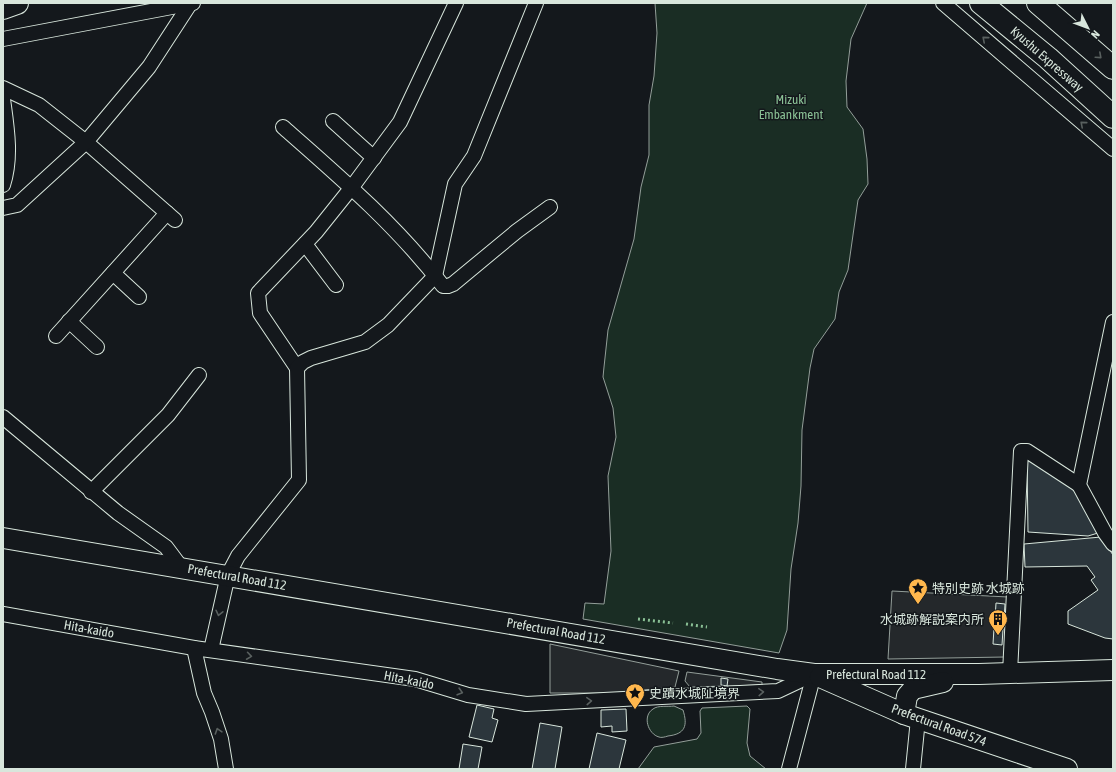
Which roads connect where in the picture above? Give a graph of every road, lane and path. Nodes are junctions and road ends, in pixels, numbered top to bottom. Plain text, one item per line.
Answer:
1 (18, 3) edge
2 (456, 3) edge
3 (536, 3) edge
4 (943, 3) edge
5 (981, 3) edge
6 (1038, 3) edge
7 (191, 4) edge
8 (3, 8) edge
9 (3, 39) edge
10 (1113, 68) edge
11 (3, 88) edge
12 (3, 99) edge
13 (1113, 117) edge
14 (333, 121) dead end
15 (283, 127) dead end
16 (86, 142) junction
17 (1113, 149) edge
18 (374, 158) junction
19 (3, 185) edge
20 (352, 187) junction
21 (550, 207) dead end
22 (3, 208) edge
23 (305, 244) junction
24 (113, 273) junction
25 (435, 276) junction
26 (336, 285) dead end
27 (139, 297) dead end
28 (69, 321) junction
29 (1113, 322) edge
30 (56, 336) dead end
31 (97, 347) dead end
32 (297, 368) junction
33 (199, 375) dead end
34 (3, 417) edge
35 (1079, 485) junction
36 (91, 492) junction
37 (3, 538) edge
38 (1113, 544) edge
39 (181, 567) junction
40 (228, 575) junction
41 (3, 614) edge
42 (194, 648) junction
43 (211, 650) junction
44 (1113, 670) edge
45 (1010, 673) junction
46 (814, 674) junction
47 (979, 674) junction
48 (911, 717) junction
49 (226, 769) edge
50 (790, 769) edge
51 (913, 769) edge
52 (1067, 769) edge

1 - 8 highway
2 - 18 street
3 - 25 street
17 -> 4 street
5 - 13 highway, Kyushu Expressway
6 -> 10 highway
7 - 9 street
7 - 16 street
11 - 16 street
12 - 19 street
14 - 18 street
15 - 20 street
16 - 22 street
16 - 24 street
18 - 20 street
20 - 23 street
20 - 25 street
21 - 25 street
23 - 26 street
23 - 32 street
24 - 27 street
24 - 28 street
25 - 32 street
28 - 30 street
28 - 31 street
29 - 35 street
32 - 40 street
33 - 36 street
34 - 36 street
35 - 38 street
35 - 45 street
36 - 39 street
37 - 39 main road, Prefectural Road 112
39 - 40 main road, Prefectural Road 112
40 -> 43 street
40 - 46 main road, Prefectural Road 112
41 - 42 street, Hita-kaido
42 - 43 street, Hita-kaido
49 -> 42 street
43 -> 46 street, Hita-kaido
44 - 45 main road, Prefectural Road 112
45 - 47 main road, Prefectural Road 112
46 - 47 main road, Prefectural Road 112
46 - 48 main road, Prefectural Road 574
46 - 50 street
47 - 48 main road
48 - 51 street
48 - 52 main road, Prefectural Road 574

